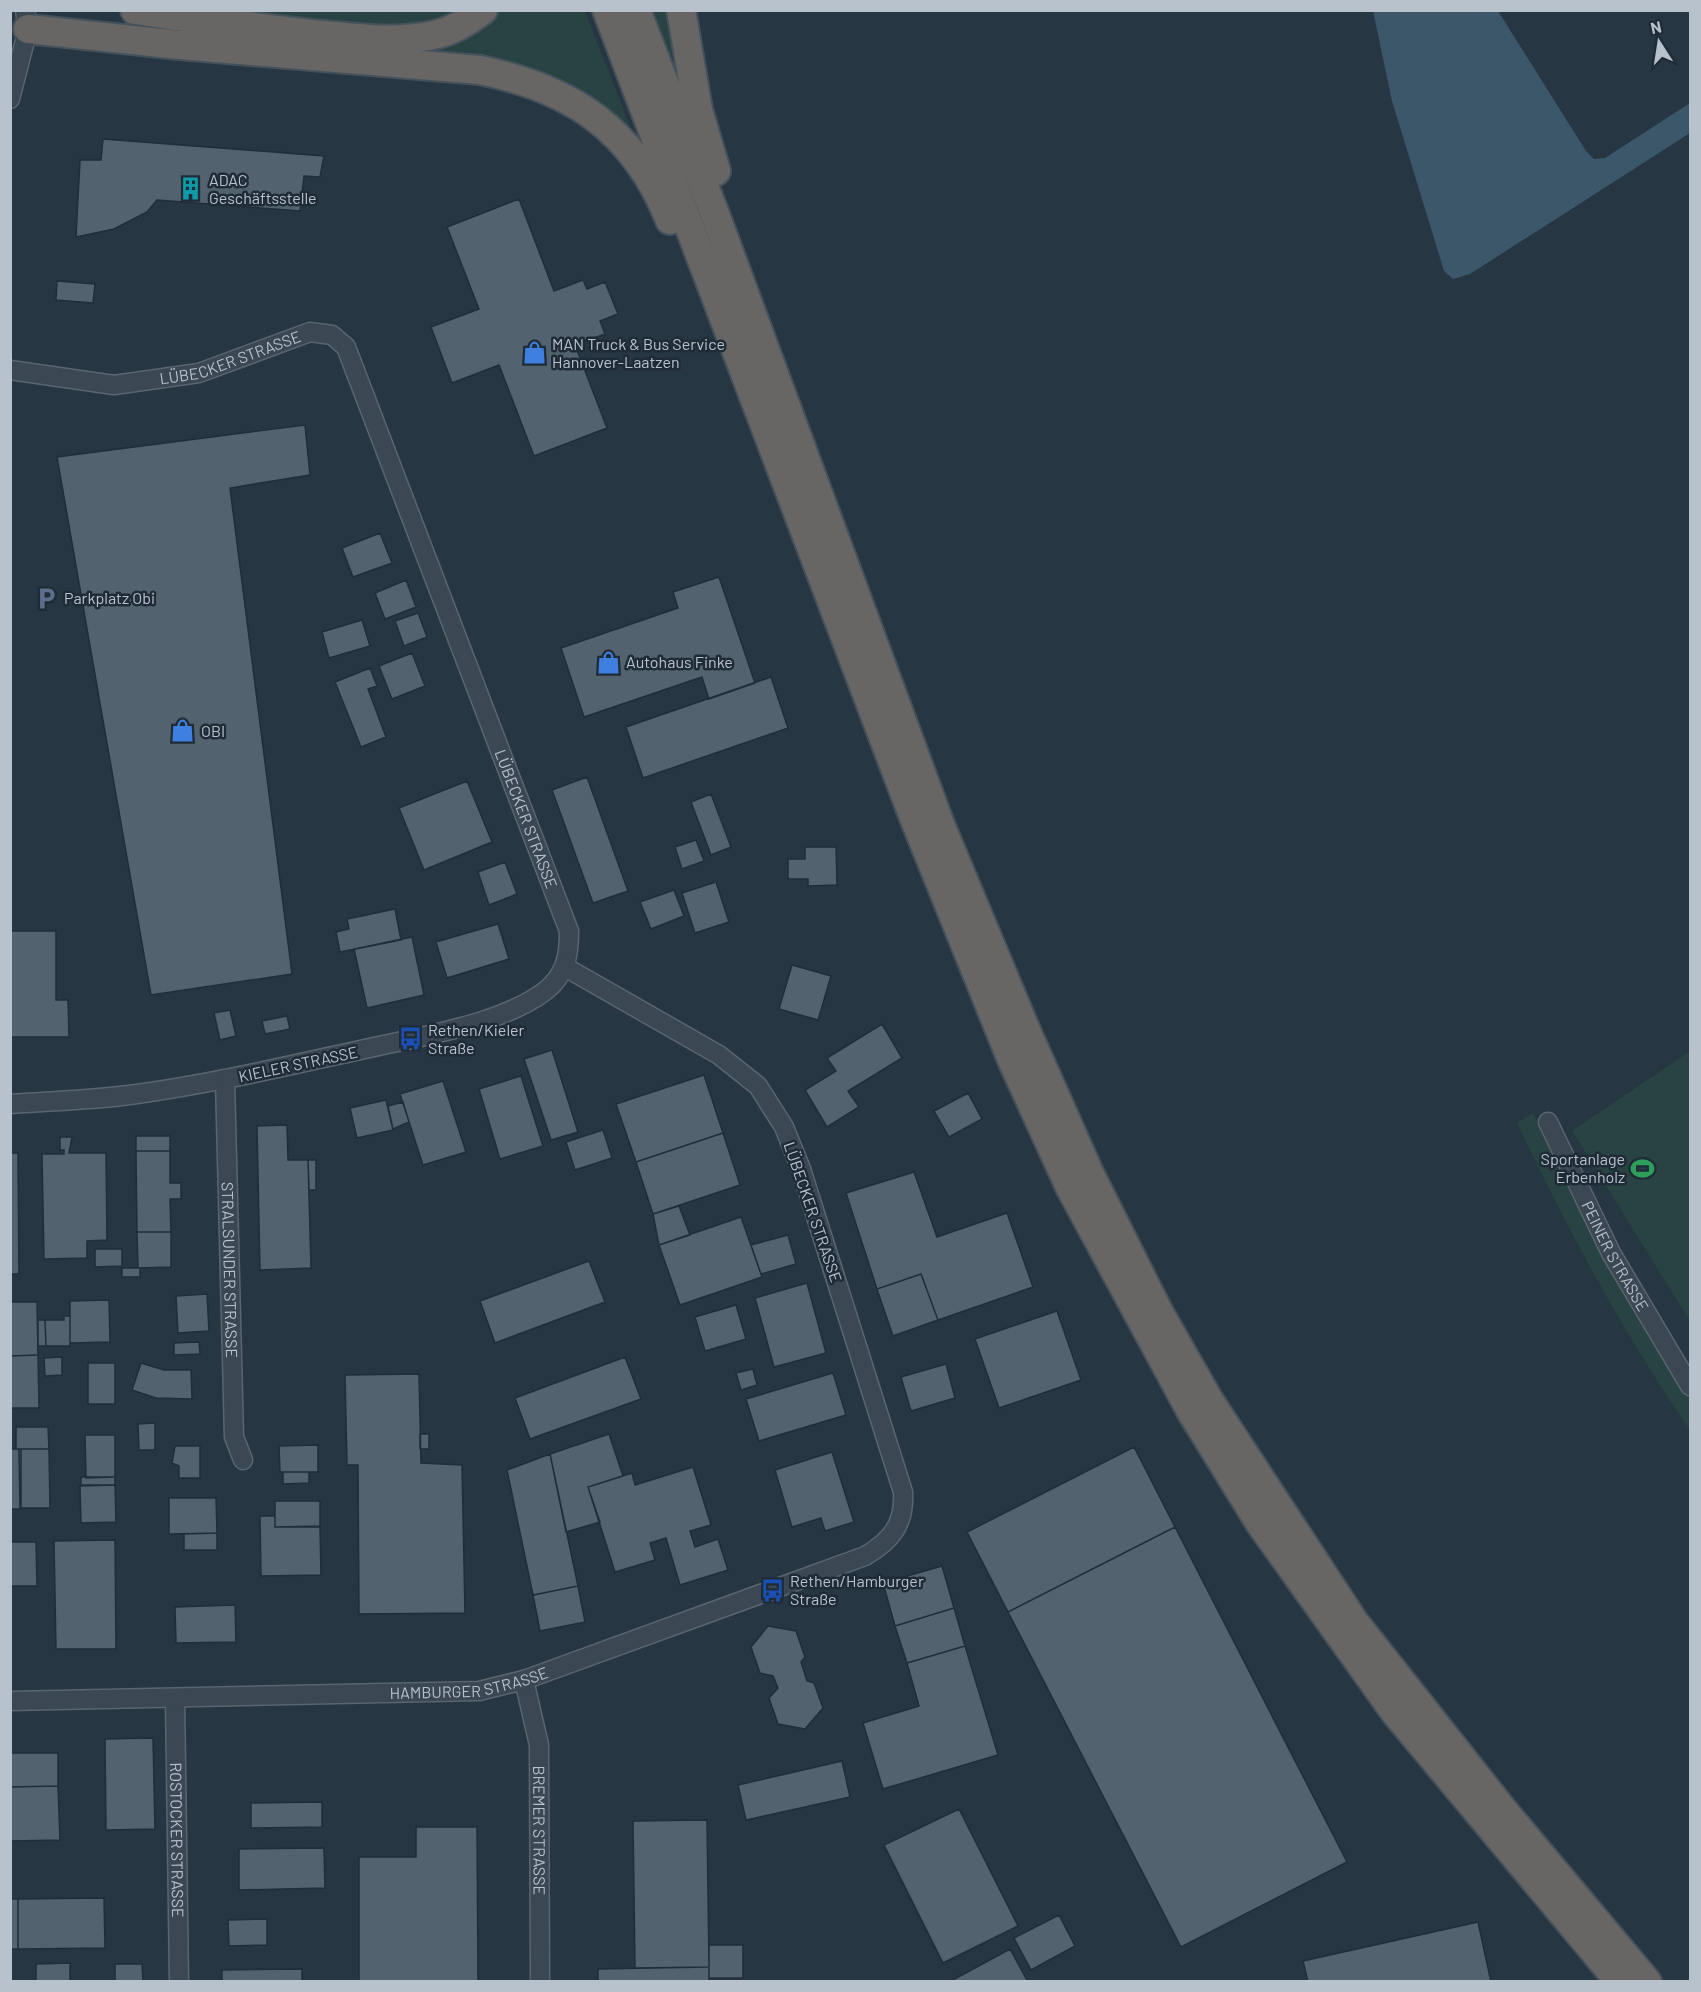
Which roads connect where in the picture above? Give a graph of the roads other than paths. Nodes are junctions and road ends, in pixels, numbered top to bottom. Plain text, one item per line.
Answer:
1 (135, 10) edge
2 (483, 10) edge
3 (607, 10) edge
4 (636, 10) edge
5 (681, 10) edge
6 (26, 20) edge
7 (10, 99) edge
8 (716, 218) junction
9 (10, 370) edge
10 (746, 375) junction
11 (565, 967) junction
12 (225, 1080) junction
13 (10, 1104) edge
14 (1548, 1122) dead end
15 (1690, 1386) edge
16 (243, 1460) dead end
17 (897, 1529) joint
18 (524, 1680) junction
19 (175, 1698) junction
20 (10, 1701) edge
21 (179, 1982) edge
22 (540, 1982) edge
23 (1620, 1982) edge
24 (1647, 1982) edge

1 - 2 highway
3 - 10 highway
4 - 8 highway
5 - 8 highway
6 - 7 street
6 - 10 highway
8 - 24 highway
9 - 11 street, LÜBECKER STRASSE
10 - 23 highway
11 - 12 street, KIELER STRASSE
11 - 17 street, LÜBECKER STRASSE
12 - 13 street, KIELER STRASSE
12 - 16 street, STRALSUNDER STRASSE
14 - 15 street, PEINER STRASSE
17 - 18 street, HAMBURGER STRASSE
18 - 19 street, HAMBURGER STRASSE
18 - 22 street, BREMER STRASSE
19 - 20 street, HAMBURGER STRASSE
19 - 21 street, ROSTOCKER STRASSE

